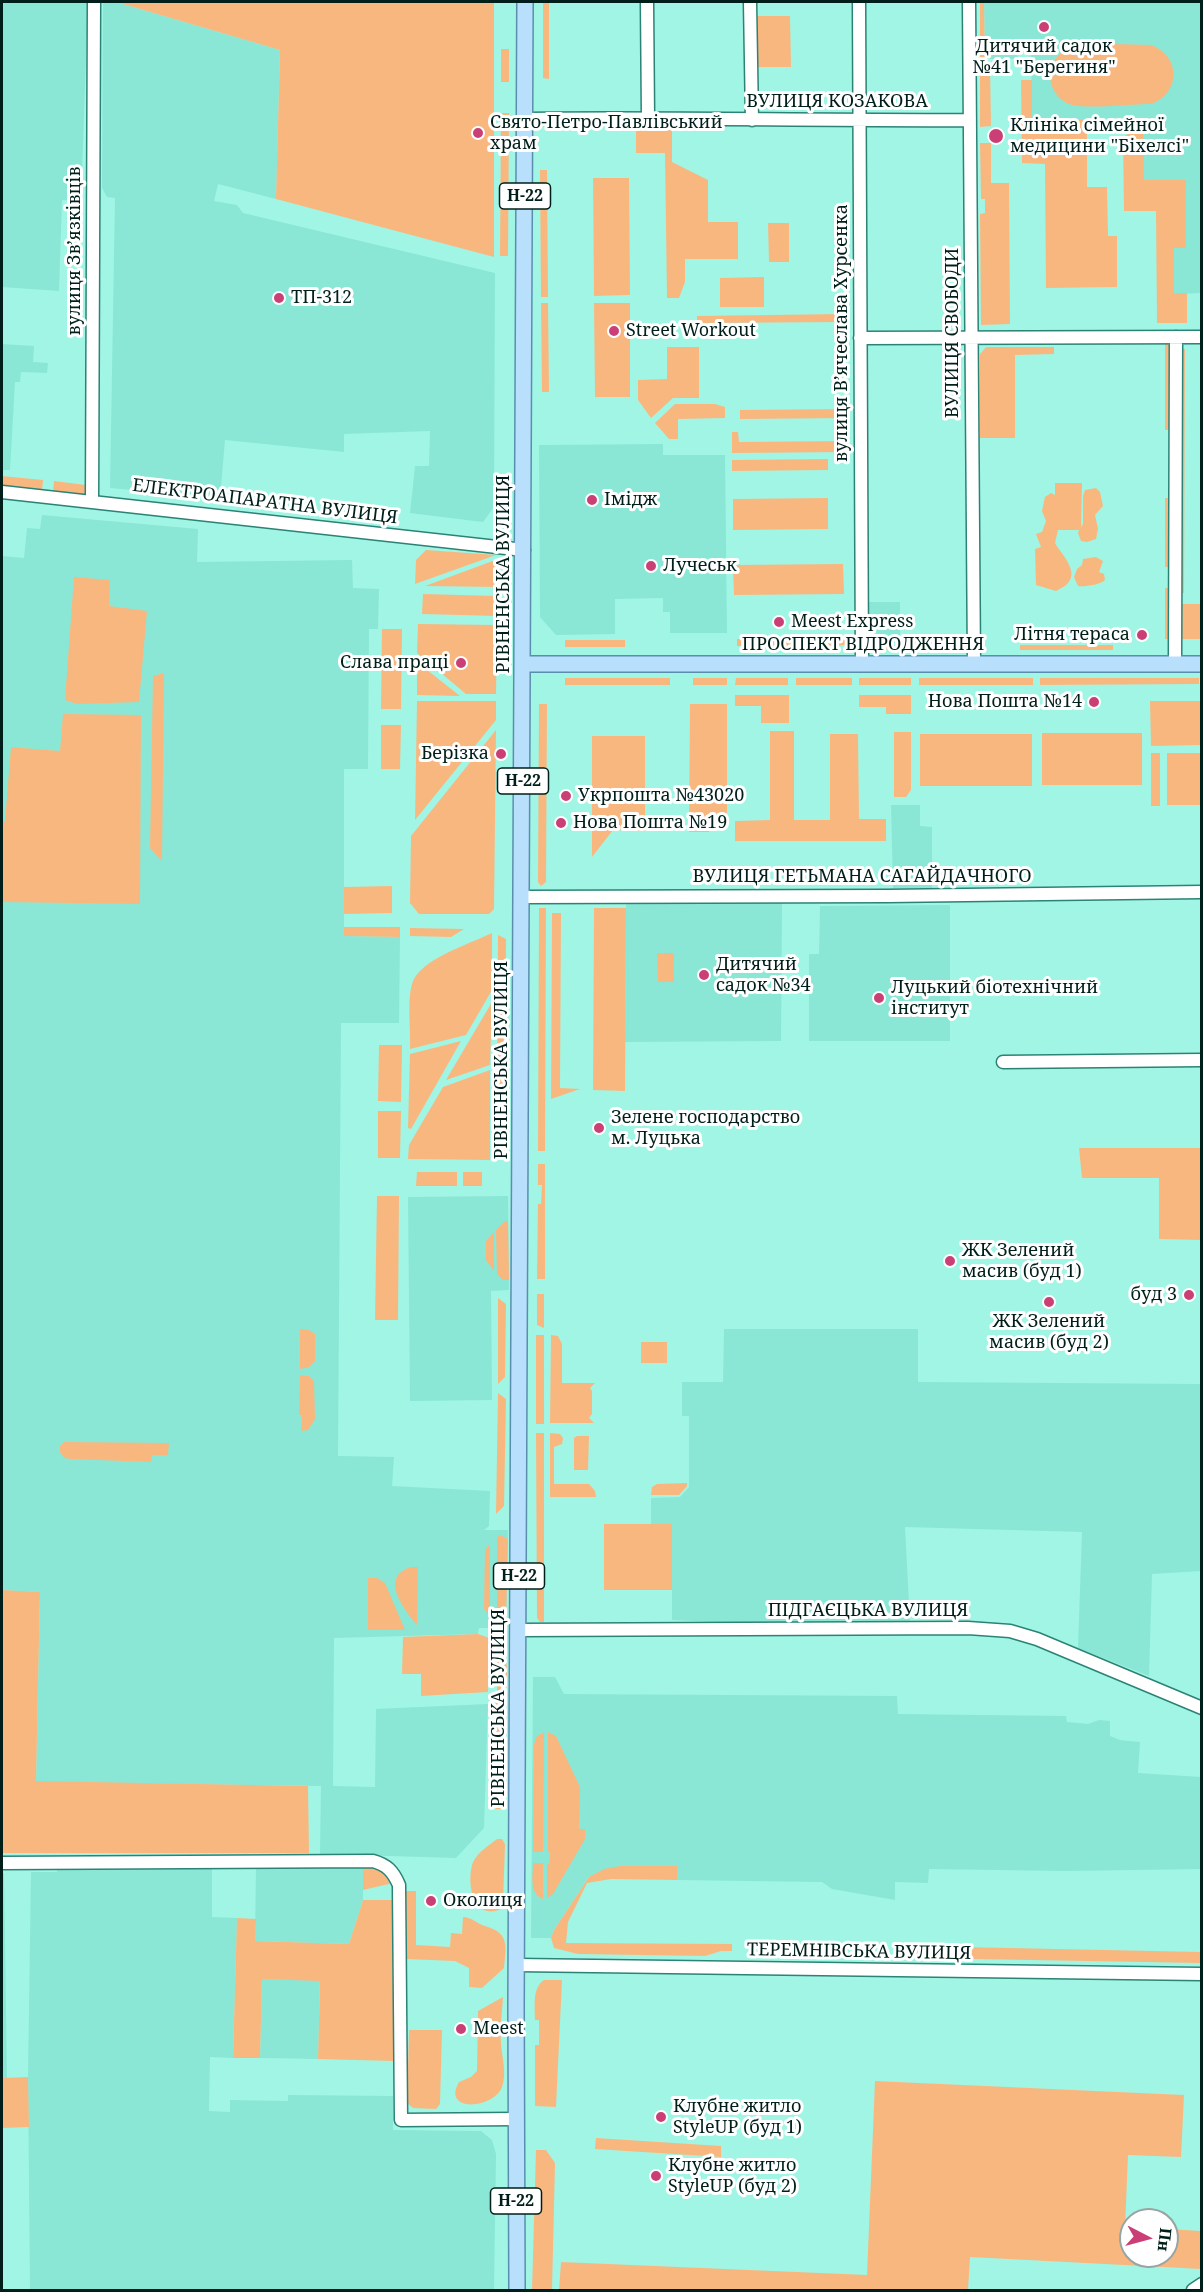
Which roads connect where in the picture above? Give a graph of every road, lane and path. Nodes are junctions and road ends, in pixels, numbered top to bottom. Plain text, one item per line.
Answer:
1 (94, 2) edge
2 (525, 2) edge
3 (647, 2) edge
4 (750, 2) edge
5 (859, 2) edge
6 (969, 2) edge
7 (648, 118) junction
8 (525, 119) junction
9 (752, 120) junction
10 (970, 120) junction
11 (860, 121) junction
12 (1176, 337) junction
13 (1202, 337) edge
14 (860, 338) junction
15 (971, 338) junction
16 (2, 492) edge
17 (92, 501) junction
18 (524, 550) junction
19 (524, 664) junction
20 (862, 664) junction
21 (974, 664) junction
22 (1175, 664) junction
23 (1202, 664) edge
24 (1202, 892) edge
25 (522, 897) junction
26 (1202, 1060) edge
27 (1003, 1062) dead end
28 (519, 1630) junction
29 (1202, 1708) edge
30 (2, 1863) edge
31 (517, 1965) junction
32 (1202, 1974) edge
33 (516, 2119) junction
34 (1202, 2284) edge
35 (517, 2290) edge
36 (1193, 2290) edge

1 - 17 street, вулиця Звʼязківців
2 - 8 main road, РІВНЕНСЬКА ВУЛИЦЯ / Н-22
3 - 7 street
4 - 9 street
5 - 11 street, вулиця Вʼячеслава Хурсенка
6 - 10 street, ВУЛИЦЯ СВОБОДИ
7 - 8 street, ВУЛИЦЯ КОЗАКОВА
7 - 9 street, ВУЛИЦЯ КОЗАКОВА
8 - 18 main road, РІВНЕНСЬКА ВУЛИЦЯ / Н-22
9 - 11 street, ВУЛИЦЯ КОЗАКОВА
10 - 11 street, ВУЛИЦЯ КОЗАКОВА
10 - 15 street, ВУЛИЦЯ СВОБОДИ
11 - 14 street, вулиця Вʼячеслава Хурсенка
12 - 13 street
12 - 15 street
12 - 22 street
14 - 15 street
14 - 20 street, вулиця Вʼячеслава Хурсенка
15 - 21 street, ВУЛИЦЯ СВОБОДИ
16 - 17 street, ЕЛЕКТРОАПАРАТНА ВУЛИЦЯ
17 - 18 street, ЕЛЕКТРОАПАРАТНА ВУЛИЦЯ
18 - 19 main road, РІВНЕНСЬКА ВУЛИЦЯ / Н-22
19 - 20 main road, ПРОСПЕКТ ВІДРОДЖЕННЯ
19 - 25 main road, РІВНЕНСЬКА ВУЛИЦЯ / Н-22
20 - 21 main road, ПРОСПЕКТ ВІДРОДЖЕННЯ
21 - 22 main road, ПРОСПЕКТ ВІДРОДЖЕННЯ
22 - 23 main road, ПРОСПЕКТ ВІДРОДЖЕННЯ
24 - 25 street, ВУЛИЦЯ ГЕТЬМАНА САГАЙДАЧНОГО
25 - 28 main road, РІВНЕНСЬКА ВУЛИЦЯ / Н-22
26 - 27 street
28 - 29 street, ПІДГАЄЦЬКА ВУЛИЦЯ
28 - 31 main road, РІВНЕНСЬКА ВУЛИЦЯ / Н-22
30 - 33 street
31 - 32 street, ТЕРЕМНІВСЬКА ВУЛИЦЯ
31 - 33 main road, РІВНЕНСЬКА ВУЛИЦЯ / Н-22
33 - 35 main road, РІВНЕНСЬКА ВУЛИЦЯ / Н-22
34 - 36 street

